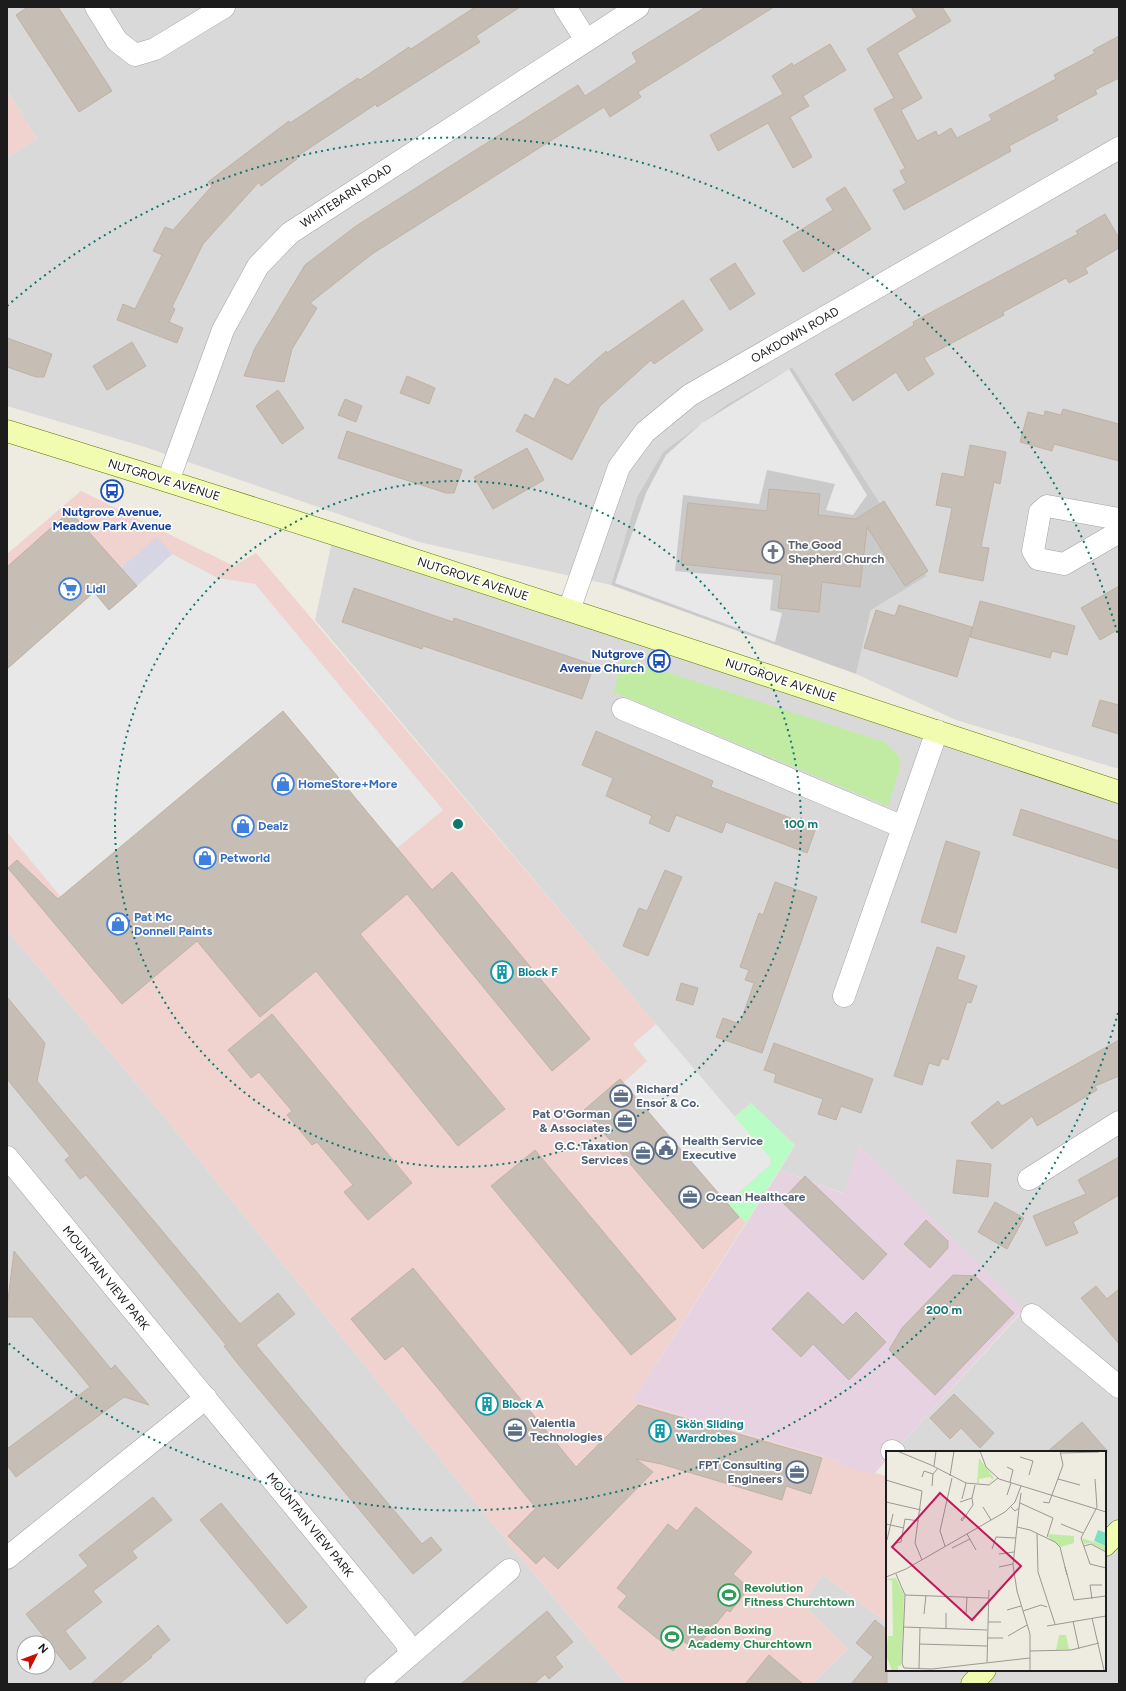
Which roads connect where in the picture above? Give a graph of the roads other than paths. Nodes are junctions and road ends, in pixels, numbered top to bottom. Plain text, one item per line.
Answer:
1 (96, 7) edge
2 (224, 7) edge
3 (565, 7) edge
4 (638, 7) edge
5 (586, 40) junction
6 (1119, 148) edge
7 (7, 431) edge
8 (168, 481) junction
9 (1119, 519) edge
10 (1119, 532) edge
11 (569, 610) junction
12 (624, 709) dead end
13 (937, 731) junction
14 (1119, 792) edge
15 (903, 827) junction
16 (844, 996) dead end
17 (1119, 1122) edge
18 (7, 1157) edge
19 (1029, 1179) dead end
20 (1032, 1315) dead end
21 (1119, 1386) edge
22 (206, 1398) junction
23 (1119, 1531) edge
24 (1106, 1544) edge
25 (7, 1558) edge
26 (509, 1570) dead end
27 (410, 1654) junction
28 (984, 1671) edge
29 (376, 1684) edge
30 (972, 1684) edge

1 - 2 street
3 - 5 street
4 - 5 street, WHITEBARN ROAD
5 - 8 street, WHITEBARN ROAD
6 - 11 street, OAKDOWN ROAD
7 - 8 main road, NUTGROVE AVENUE
8 - 11 main road, NUTGROVE AVENUE
9 - 10 street
11 - 13 main road, NUTGROVE AVENUE
12 - 15 street
13 - 14 main road, NUTGROVE AVENUE
13 - 15 street
15 - 16 street
17 - 19 street
18 - 22 street, MOUNTAIN VIEW PARK
20 - 21 street
22 - 25 street
22 - 27 street, MOUNTAIN VIEW PARK
23 - 24 main road
26 - 27 street
27 - 29 street
28 - 30 main road

